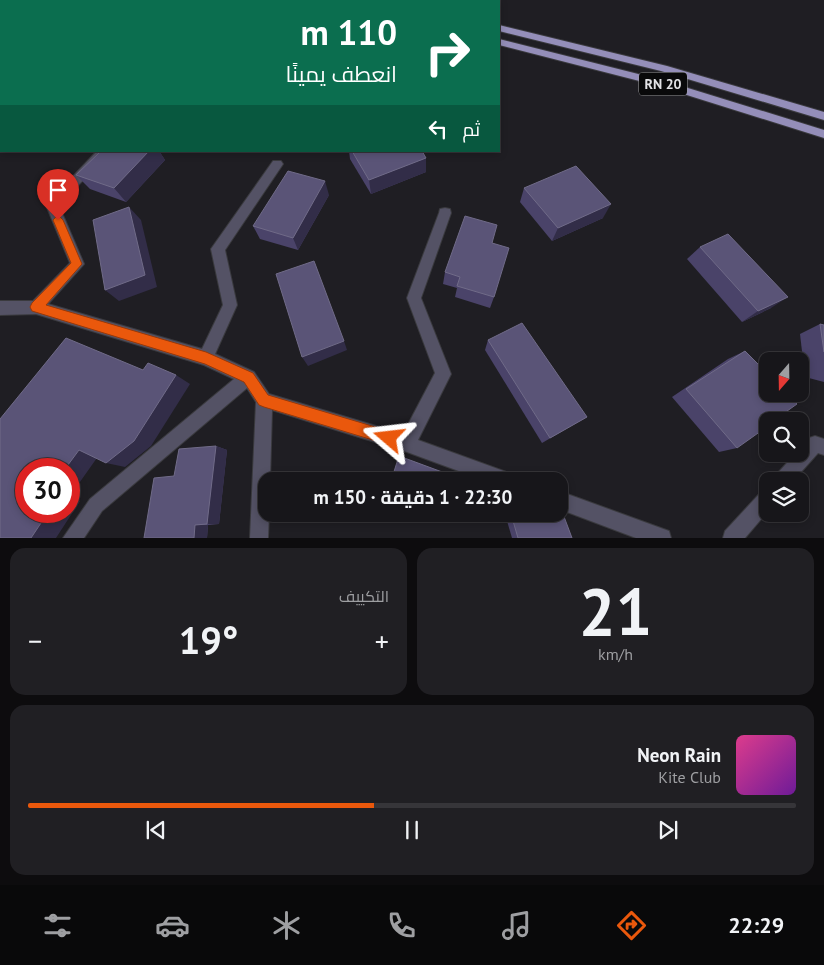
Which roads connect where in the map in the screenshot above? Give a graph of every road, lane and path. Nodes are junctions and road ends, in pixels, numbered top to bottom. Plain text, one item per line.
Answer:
1 (500, 28) edge
2 (500, 42) edge
3 (824, 116) edge
4 (824, 134) edge
5 (103, 152) edge
6 (277, 164) dead end
7 (445, 213) dead end
8 (36, 307) junction
9 (0, 308) edge
10 (206, 358) junction
11 (248, 377) junction
12 (264, 400) junction
13 (407, 444) junction
14 (824, 447) edge
15 (484, 472) edge
16 (790, 472) edge
17 (568, 503) edge
18 (759, 507) edge
19 (72, 538) edge
20 (259, 538) edge
21 (662, 538) edge
22 (732, 538) edge

1 - 3 highway, RN 20
2 - 4 highway, RN 20
5 - 8 street
6 - 10 street
7 - 13 street
8 - 9 street
8 - 10 street
10 - 11 street
11 - 12 street
11 - 19 street
12 - 13 street
12 - 20 street
13 - 15 street
14 - 16 street
17 - 21 street
18 - 22 street

